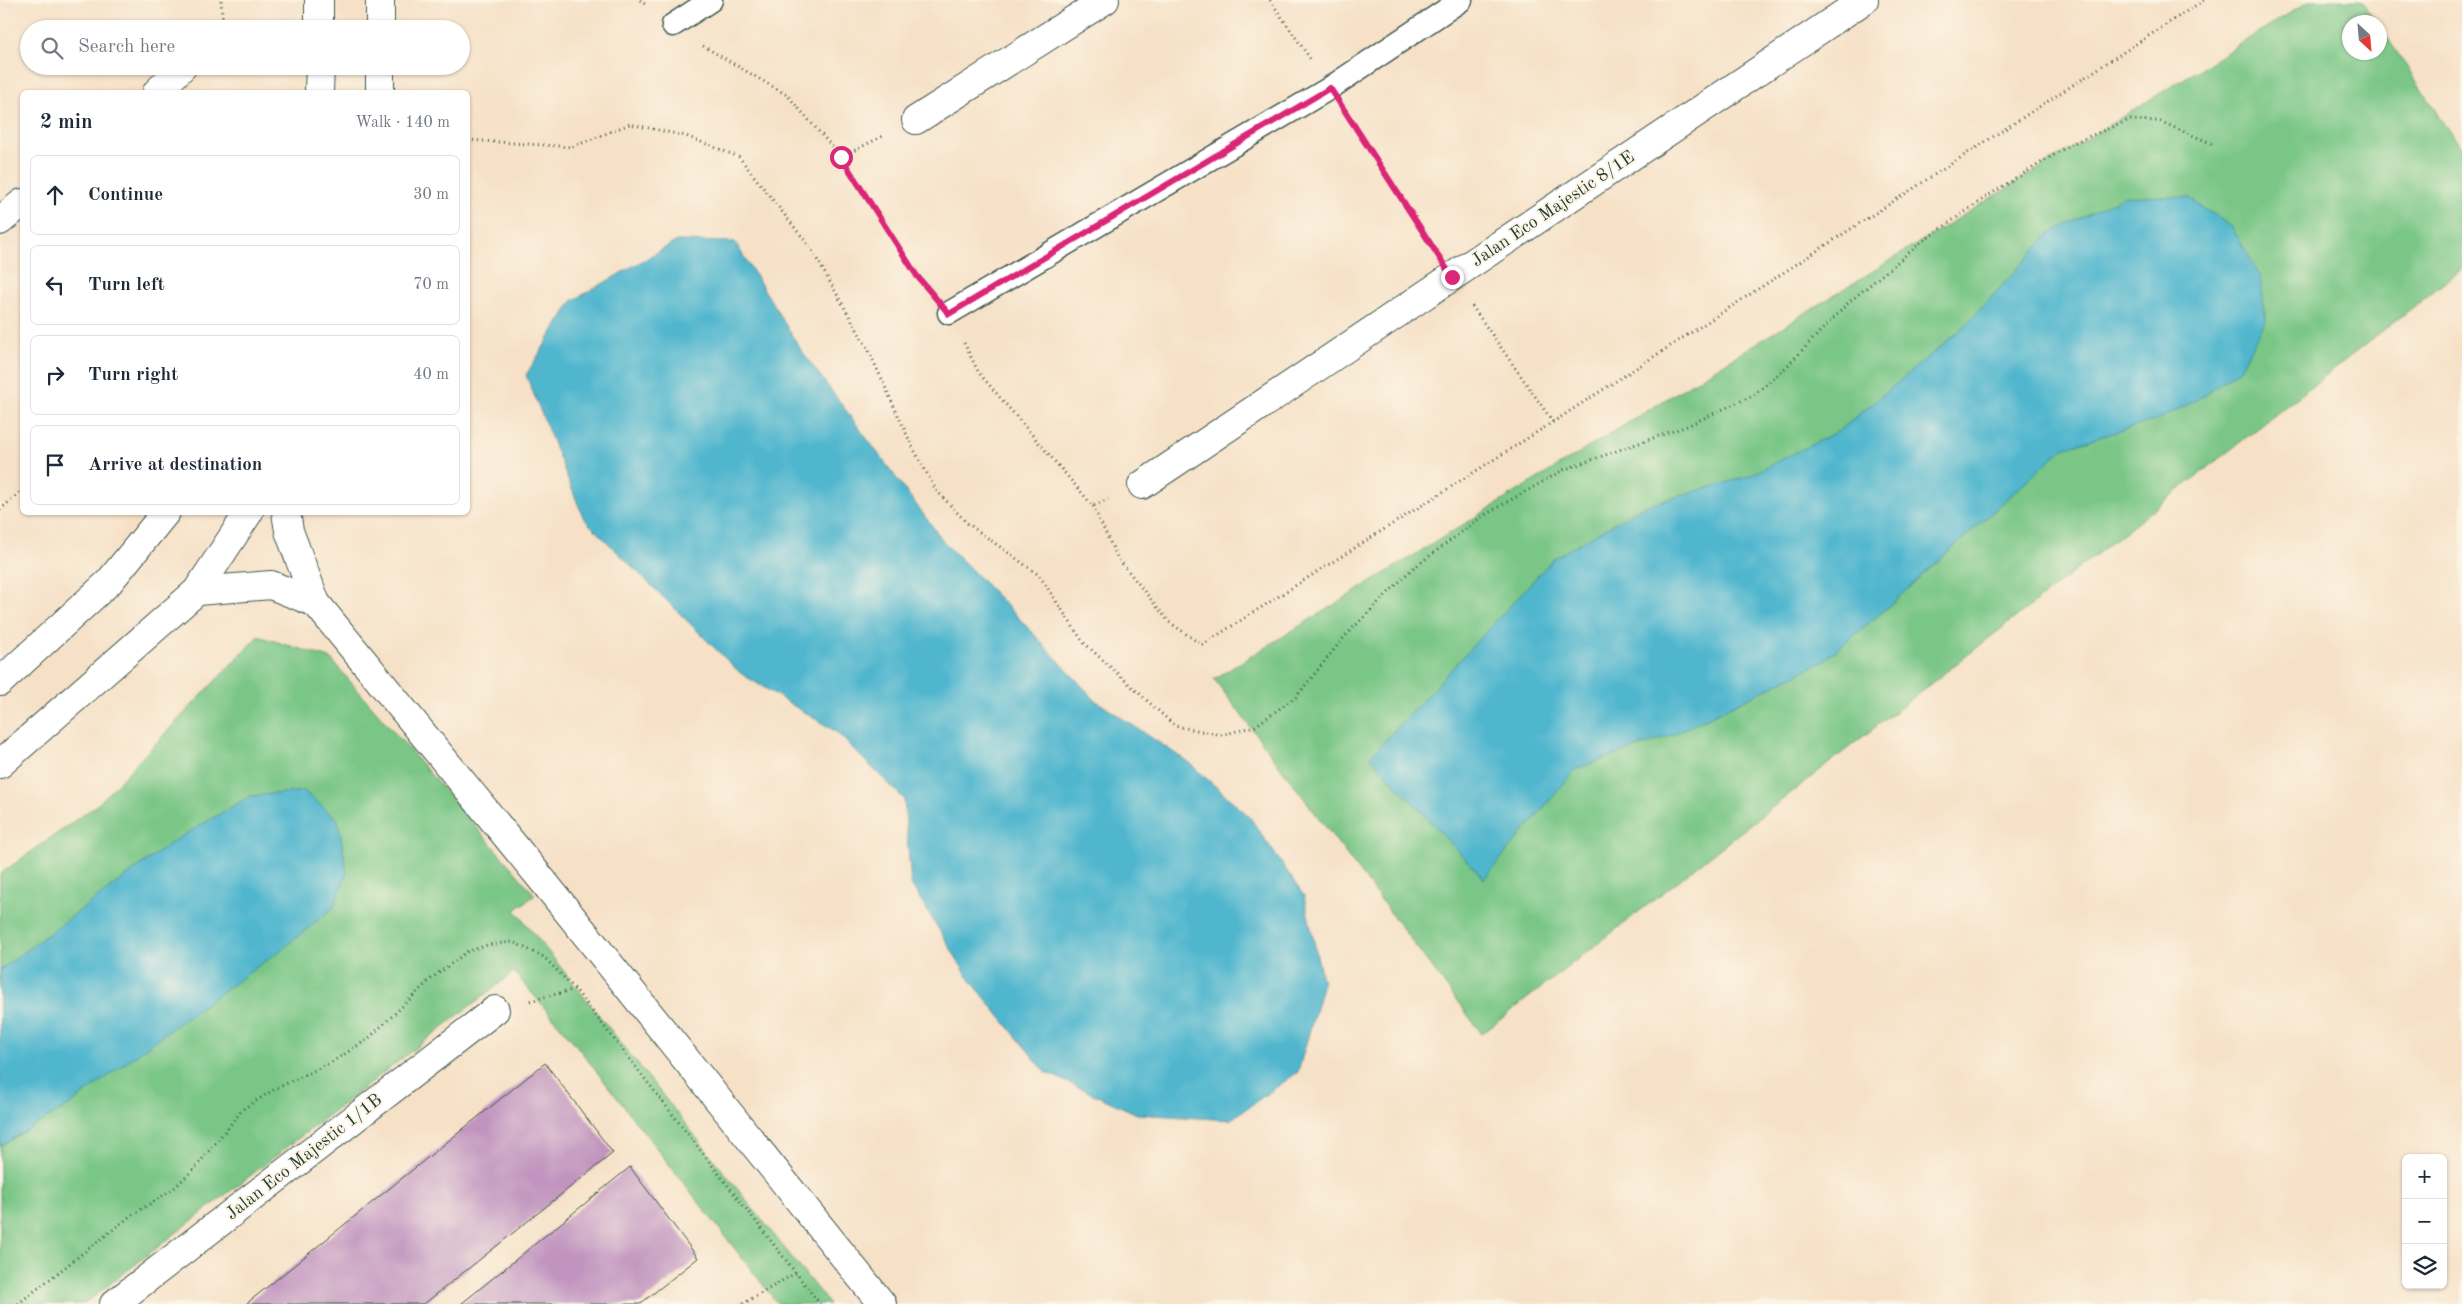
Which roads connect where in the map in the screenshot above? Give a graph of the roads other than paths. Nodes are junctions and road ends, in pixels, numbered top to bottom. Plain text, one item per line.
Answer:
1 (319, 0) edge
2 (380, 0) edge
3 (711, 0) edge
4 (1105, 0) edge
5 (1461, 0) edge
6 (1864, 0) edge
7 (319, 20) edge
8 (380, 20) edge
9 (673, 25) road end
10 (320, 75) edge
11 (380, 75) edge
12 (319, 90) edge
13 (380, 90) edge
14 (916, 120) road end
15 (20, 206) edge
16 (0, 221) edge
17 (949, 314) road end
18 (1142, 486) road end
19 (164, 515) edge
20 (248, 515) edge
21 (286, 515) edge
22 (197, 590) junction
23 (316, 603) junction
24 (0, 682) edge
25 (0, 764) edge
26 (495, 1010) road end
27 (114, 1304) edge
28 (882, 1304) edge

1 - 7 street
2 - 8 street
3 - 9 lane
4 - 14 street
5 - 17 lane
6 - 18 street, Jalan Eco Majestic 8/1E
10 - 12 street
11 - 13 street
15 - 16 street
19 - 24 street
20 - 22 street
21 - 23 street
22 - 23 street
22 - 25 street
23 - 28 street
26 - 27 street, Jalan Eco Majestic 1/1B

